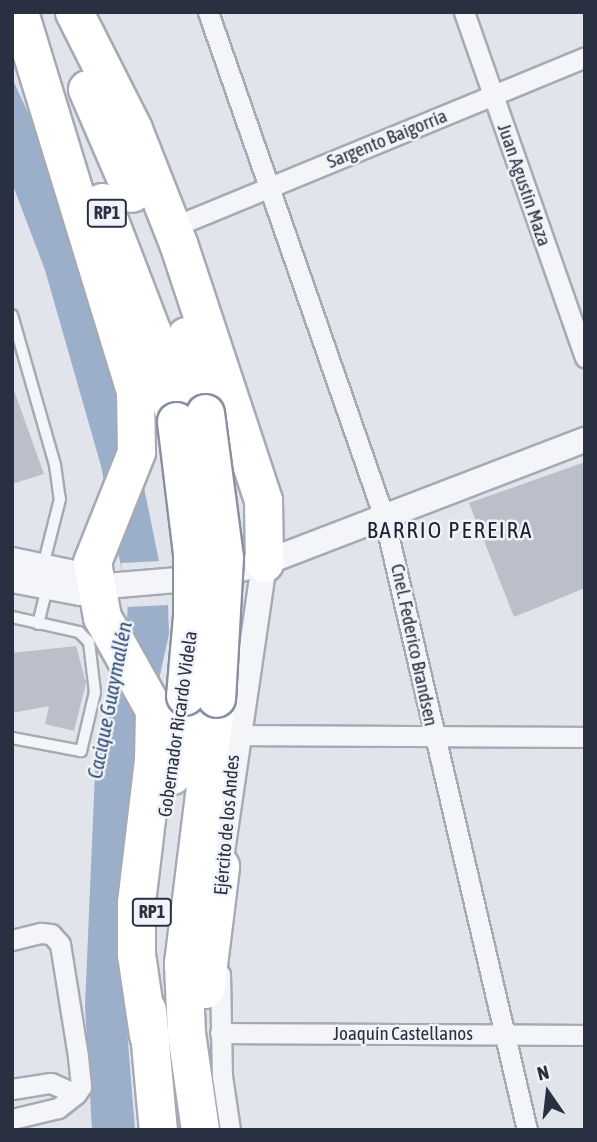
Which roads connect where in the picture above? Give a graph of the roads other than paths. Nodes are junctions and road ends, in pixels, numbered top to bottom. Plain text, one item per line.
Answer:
1 (19, 12) edge
2 (54, 12) edge
3 (74, 12) edge
4 (208, 12) edge
5 (464, 12) edge
6 (585, 57) edge
7 (493, 96) junction
8 (270, 187) junction
9 (190, 220) dead end
10 (12, 315) edge
11 (585, 357) edge
12 (190, 417) junction
13 (585, 440) edge
14 (384, 517) junction
15 (12, 560) edge
16 (264, 563) junction
17 (12, 580) edge
18 (42, 580) junction
19 (133, 585) junction
20 (12, 617) edge
21 (38, 624) junction
22 (184, 698) junction
23 (236, 735) junction
24 (435, 736) junction
25 (585, 737) edge
26 (12, 738) edge
27 (220, 866) junction
28 (12, 940) edge
29 (220, 1033) junction
30 (505, 1035) junction
31 (585, 1035) edge
32 (12, 1089) edge
33 (76, 1094) junction
34 (12, 1119) edge
35 (158, 1130) edge
36 (200, 1130) edge
37 (230, 1130) edge
38 (527, 1130) edge

1 - 12 highway, Gobernador Ricardo Videla / RP1
1 - 19 highway
2 - 12 highway, Gobernador Ricardo Videla / RP1
3 - 16 highway
4 - 8 street, Cnel. Federico Brandsen
5 - 7 street, Juan Agustín Maza
6 - 7 street, Sargento Baigorria
7 - 8 street, Sargento Baigorria
7 - 11 street, Juan Agustín Maza
8 - 9 street, Sargento Baigorria
8 - 14 street, Cnel. Federico Brandsen
10 - 18 lane
12 - 22 highway, Gobernador Ricardo Videla / RP1, bridge
13 - 14 street
14 - 16 street
14 - 24 street, Cnel. Federico Brandsen
15 - 18 street
16 - 19 street
16 - 23 street, Ejército de los Andes
17 - 18 street
18 - 19 street
18 - 21 lane
19 - 22 highway
20 - 21 lane
21 - 26 lane
22 - 35 highway, Gobernador Ricardo Videla / RP1
22 - 36 highway, Gobernador Ricardo Videla / RP1
23 - 24 street
23 - 27 street, Ejército de los Andes
24 - 25 street
24 - 30 street, Cnel. Federico Brandsen
27 - 29 street, Ejército de los Andes
27 - 36 highway
28 - 33 street
29 - 30 street, Joaquín Castellanos
29 - 37 street, Ejército de los Andes
30 - 31 street, Joaquín Castellanos
30 - 38 street, Cnel. Federico Brandsen
32 - 33 street
33 - 34 street

